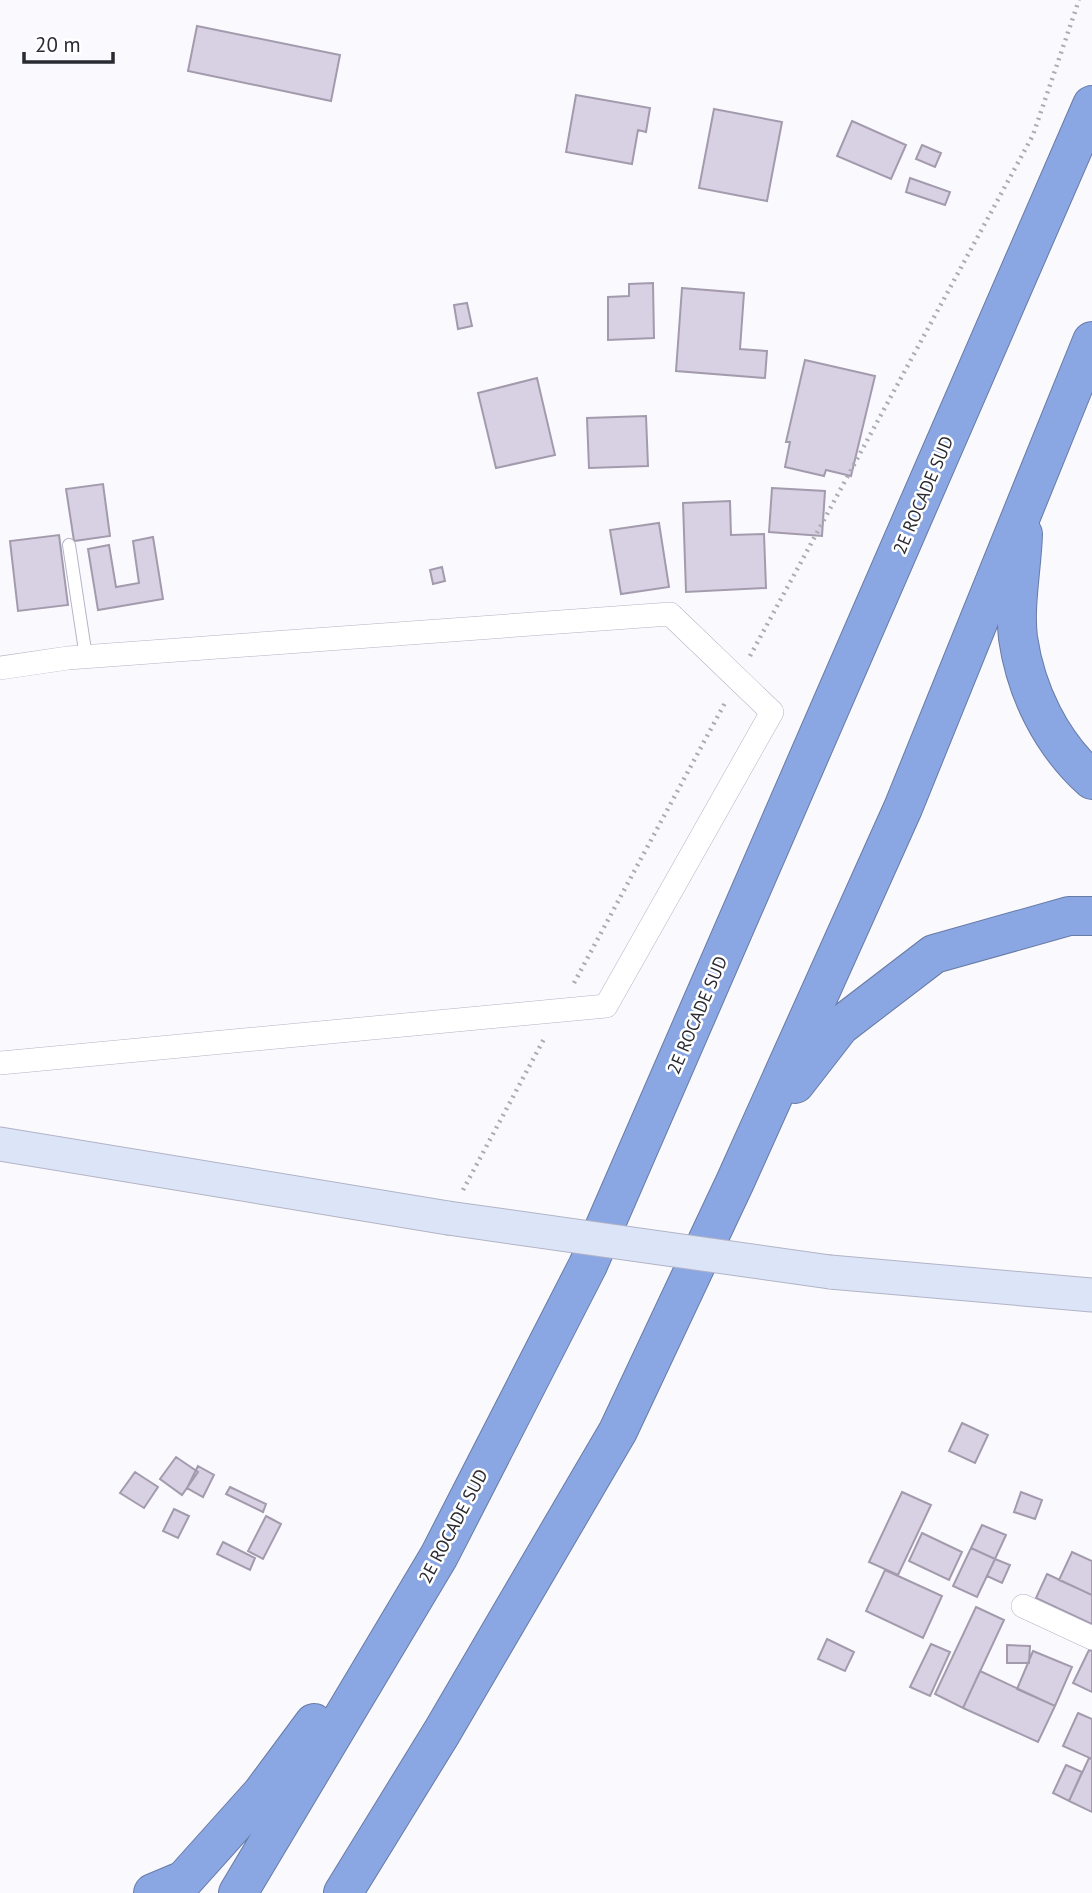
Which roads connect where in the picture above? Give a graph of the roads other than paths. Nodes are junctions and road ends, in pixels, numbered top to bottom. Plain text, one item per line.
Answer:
1 (1092, 105) edge
2 (1092, 341) edge
3 (1025, 503) junction
4 (69, 545) dead end
5 (86, 657) junction
6 (0, 668) edge
7 (1092, 780) edge
8 (1092, 916) edge
9 (0, 1063) edge
10 (757, 1133) junction
11 (0, 1144) edge
12 (1092, 1295) edge
13 (439, 1556) junction
14 (1023, 1606) dead end
15 (1092, 1638) edge
16 (153, 1893) edge
17 (238, 1893) edge
18 (343, 1893) edge

1 - 13 highway, 2E ROCADE SUD
2 - 3 highway
3 - 7 highway
3 - 10 highway
4 - 5 lane
5 - 6 street
5 - 9 street
8 - 10 highway
10 - 18 highway
11 - 12 main road, bridge
13 - 16 highway
13 - 17 highway, 2E ROCADE SUD
14 - 15 street

